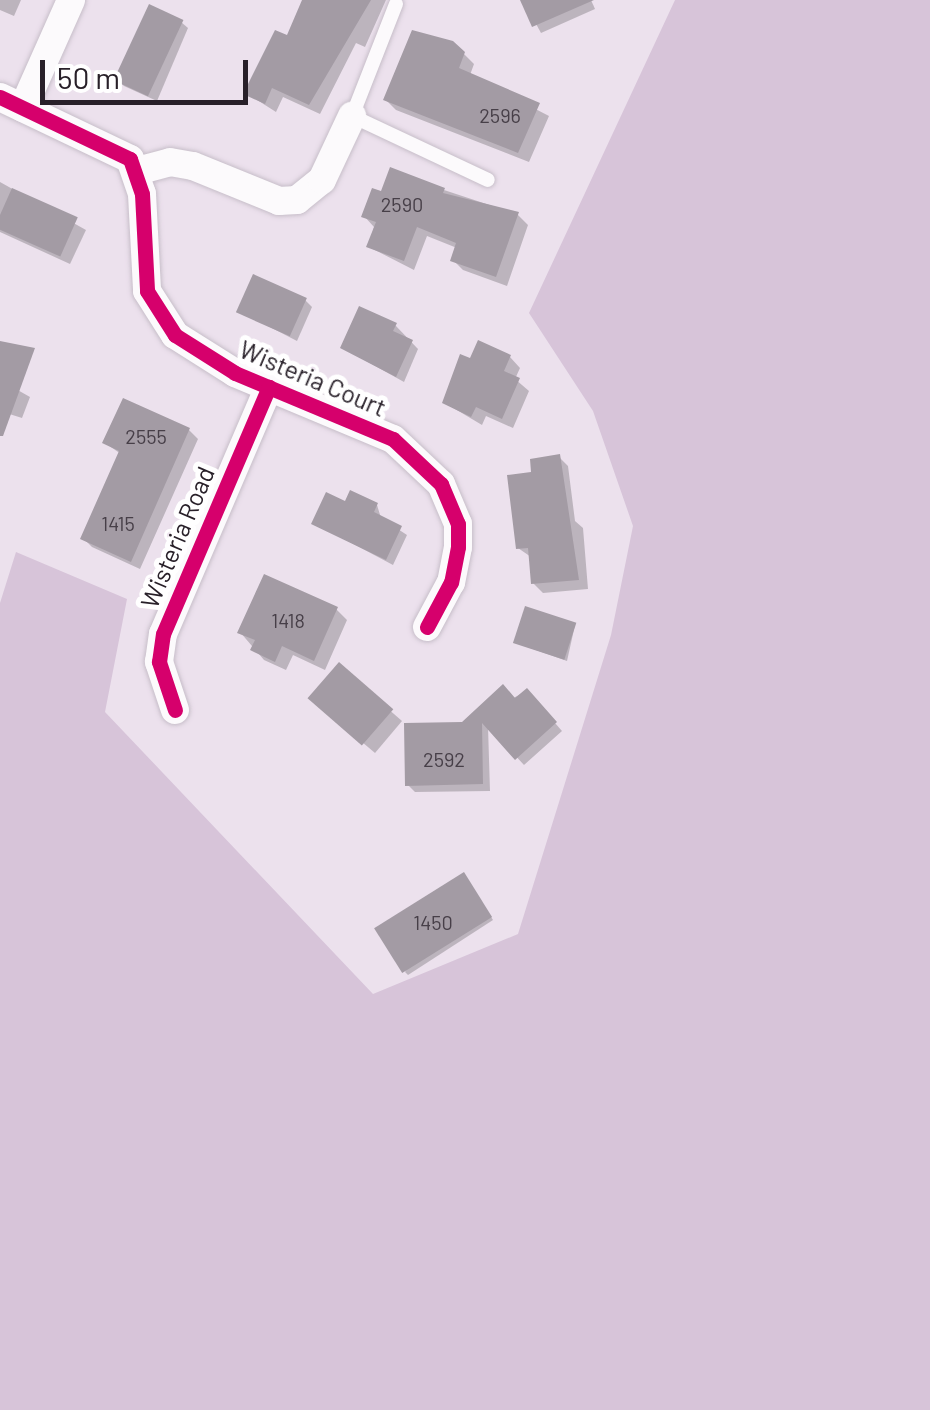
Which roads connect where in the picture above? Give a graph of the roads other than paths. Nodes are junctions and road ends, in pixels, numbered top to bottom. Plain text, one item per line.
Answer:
1 (71, 0) edge
2 (396, 4) dead end
3 (12, 103) edge
4 (352, 116) junction
5 (137, 171) junction
6 (488, 180) dead end
7 (269, 387) junction
8 (427, 627) dead end
9 (175, 710) dead end

1 - 3 street
2 - 4 lane
3 - 5 street
4 - 5 street
4 - 6 lane
5 - 7 street, Wisteria Court
7 - 8 street, Wisteria Court
7 - 9 street, Wisteria Road

